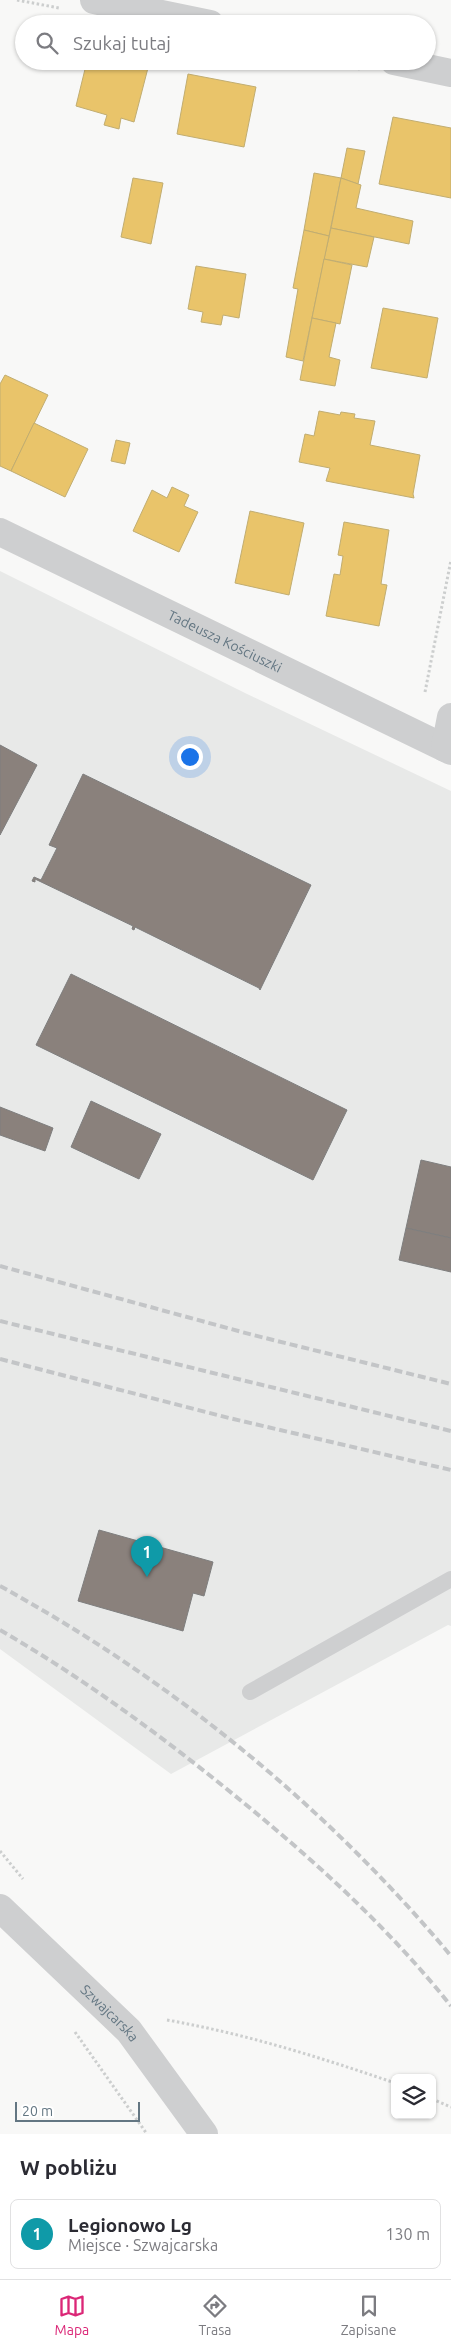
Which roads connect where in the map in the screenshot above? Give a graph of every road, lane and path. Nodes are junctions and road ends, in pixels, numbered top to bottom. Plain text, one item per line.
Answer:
1 (94, 0) edge
2 (166, 15) edge
3 (436, 70) edge
4 (451, 73) edge
5 (0, 532) edge
6 (451, 560) edge
7 (424, 697) dead end
8 (451, 717) edge
9 (448, 750) edge
10 (451, 1579) edge
11 (250, 1692) dead end
12 (0, 1908) edge
13 (112, 2015) junction
14 (71, 2027) dead end
15 (391, 2083) edge
16 (436, 2101) edge
17 (451, 2107) edge
18 (147, 2134) edge
19 (204, 2134) edge

1 - 2 street
3 - 4 street
5 - 9 street, Tadeusza Kościuszki
6 - 7 path
8 - 9 street
10 - 11 lane
12 - 13 street, Szwajcarska
13 - 15 path
13 - 19 street, Szwajcarska
14 - 18 path
16 - 17 path

